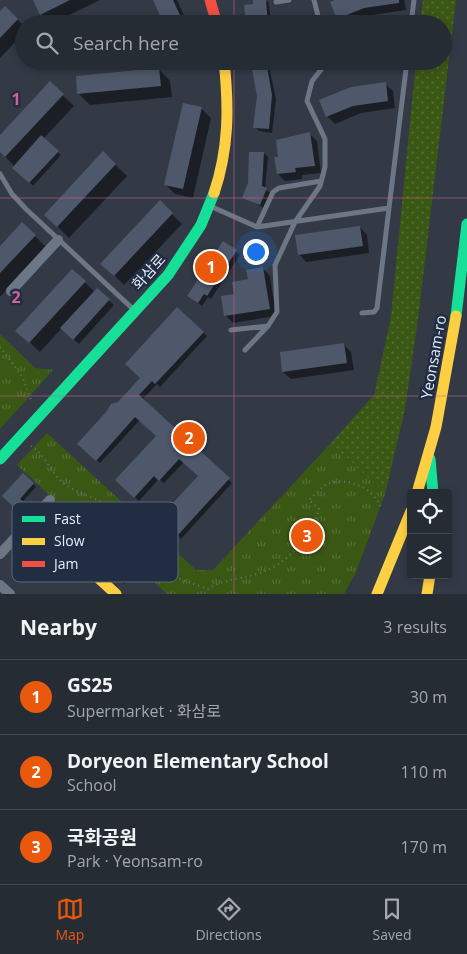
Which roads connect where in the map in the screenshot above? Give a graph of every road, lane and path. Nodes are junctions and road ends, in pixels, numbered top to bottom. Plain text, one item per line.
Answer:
1 (210, 0) edge
2 (289, 0) edge
3 (314, 0) edge
4 (414, 0) edge
5 (276, 2) dead end
6 (214, 15) edge
7 (318, 15) edge
8 (412, 15) edge
9 (225, 70) edge
10 (321, 70) edge
11 (406, 70) edge
12 (0, 174) edge
13 (322, 181) junction
14 (210, 206) junction
15 (389, 208) junction
16 (295, 222) junction
17 (467, 224) edge
18 (258, 227) junction
19 (58, 240) junction
20 (11, 291) dead end
21 (134, 310) junction
22 (362, 313) dead end
23 (268, 326) junction
24 (231, 330) dead end
25 (0, 347) edge
26 (245, 350) dead end
27 (31, 400) dead end
28 (31, 446) dead end
29 (430, 449) junction
30 (0, 458) edge
31 (418, 489) edge
32 (433, 489) edge
33 (102, 502) edge
34 (382, 510) dead end
35 (407, 521) edge
36 (12, 541) edge
37 (0, 554) edge
38 (178, 578) edge
39 (429, 579) edge
40 (103, 582) edge
41 (0, 584) edge
42 (208, 589) junction
43 (10, 594) edge
44 (116, 594) edge
45 (210, 594) edge
46 (377, 594) edge
47 (427, 594) edge

1 - 6 street
2 - 5 lane
3 - 7 lane
4 - 8 lane
9 - 14 street, 화삼로
10 - 13 lane
11 - 15 lane
12 - 19 lane
13 - 16 lane
13 - 18 lane
14 - 18 lane
14 - 21 street, 화삼로
15 - 16 lane
15 - 22 lane
16 - 18 lane
16 - 23 lane
17 - 29 street, Yeonsam-ro
19 - 20 street
19 - 21 lane
21 - 30 street, 화삼로
23 - 24 lane
23 - 26 lane
25 - 27 path
28 - 33 path
29 - 31 street, Yeonsam-ro
29 - 32 street
34 - 42 path
35 - 46 street
36 - 37 street
38 - 42 path
39 - 47 street
40 - 44 street
41 - 43 street
42 - 45 path

